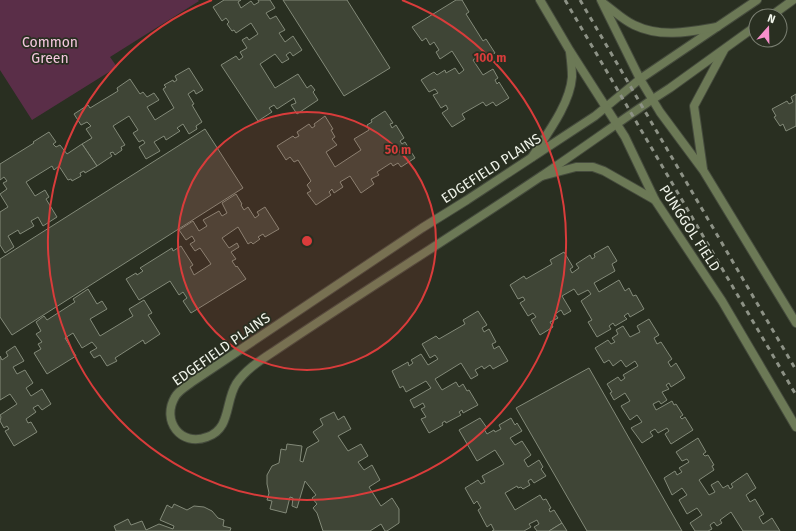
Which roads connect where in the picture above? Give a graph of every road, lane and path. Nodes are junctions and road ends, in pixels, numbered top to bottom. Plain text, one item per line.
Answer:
1 (540, 0) edge
2 (757, 0) edge
3 (793, 0) edge
4 (602, 1) edge
5 (782, 8) edge
6 (717, 27) junction
7 (748, 32) edge
8 (724, 50) junction
9 (570, 51) junction
10 (640, 79) junction
11 (653, 99) junction
12 (606, 108) junction
13 (616, 124) junction
14 (532, 157) junction
15 (703, 170) junction
16 (542, 176) junction
17 (655, 200) junction
18 (796, 323) edge
19 (796, 427) edge

1 - 9 street, PUNGGOL FIELD
2 - 6 street, EDGEFIELD PLAINS
3 - 5 street
4 - 6 street
4 - 10 street
6 - 10 street, EDGEFIELD PLAINS
7 - 8 street, EDGEFIELD PLAINS
8 - 11 street, EDGEFIELD PLAINS
8 - 15 street
9 - 12 street, PUNGGOL FIELD
9 - 14 street
10 - 11 street
10 - 12 street, EDGEFIELD PLAINS
11 - 13 street, EDGEFIELD PLAINS
11 - 15 street
12 - 13 street, PUNGGOL FIELD
12 - 14 street, EDGEFIELD PLAINS
13 - 16 street, EDGEFIELD PLAINS
13 - 17 street, PUNGGOL FIELD
14 - 16 street, EDGEFIELD PLAINS
15 - 18 street
16 - 17 street
17 - 19 street, PUNGGOL FIELD

